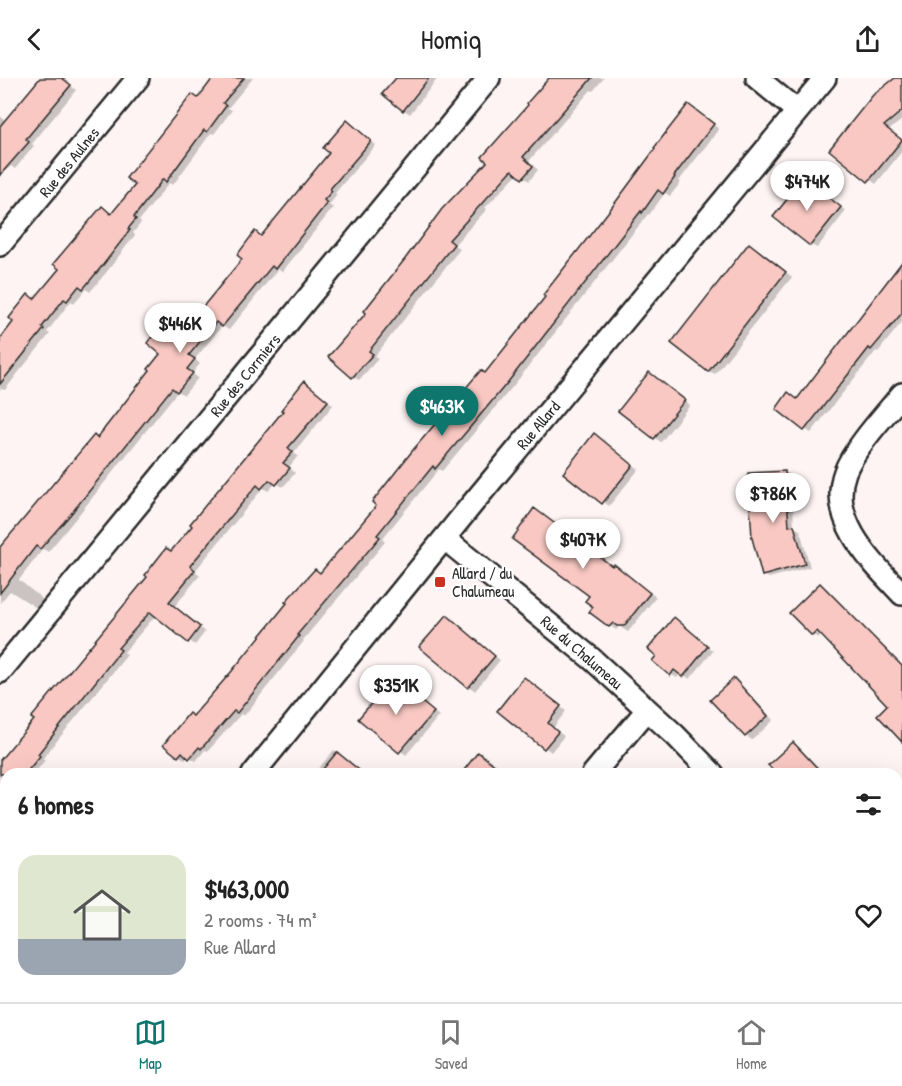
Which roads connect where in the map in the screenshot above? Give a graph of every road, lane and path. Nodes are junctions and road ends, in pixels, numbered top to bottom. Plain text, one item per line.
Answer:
1 (138, 78) edge
2 (489, 78) edge
3 (757, 78) edge
4 (825, 78) edge
5 (797, 111) junction
6 (0, 245) edge
7 (902, 394) edge
8 (444, 539) junction
9 (902, 594) edge
10 (0, 672) edge
11 (647, 710) junction
12 (258, 768) edge
13 (598, 768) edge
14 (707, 768) edge

1 - 6 street, Rue des Aulnes
2 - 10 street, Rue des Cormiers
3 - 5 street
4 - 5 street, Rue Allard
5 - 8 street, Rue Allard
7 - 9 street
8 - 11 street, Rue du Chalumeau
8 - 12 street, Rue Allard
11 - 13 street
11 - 14 street, Rue du Chalumeau

